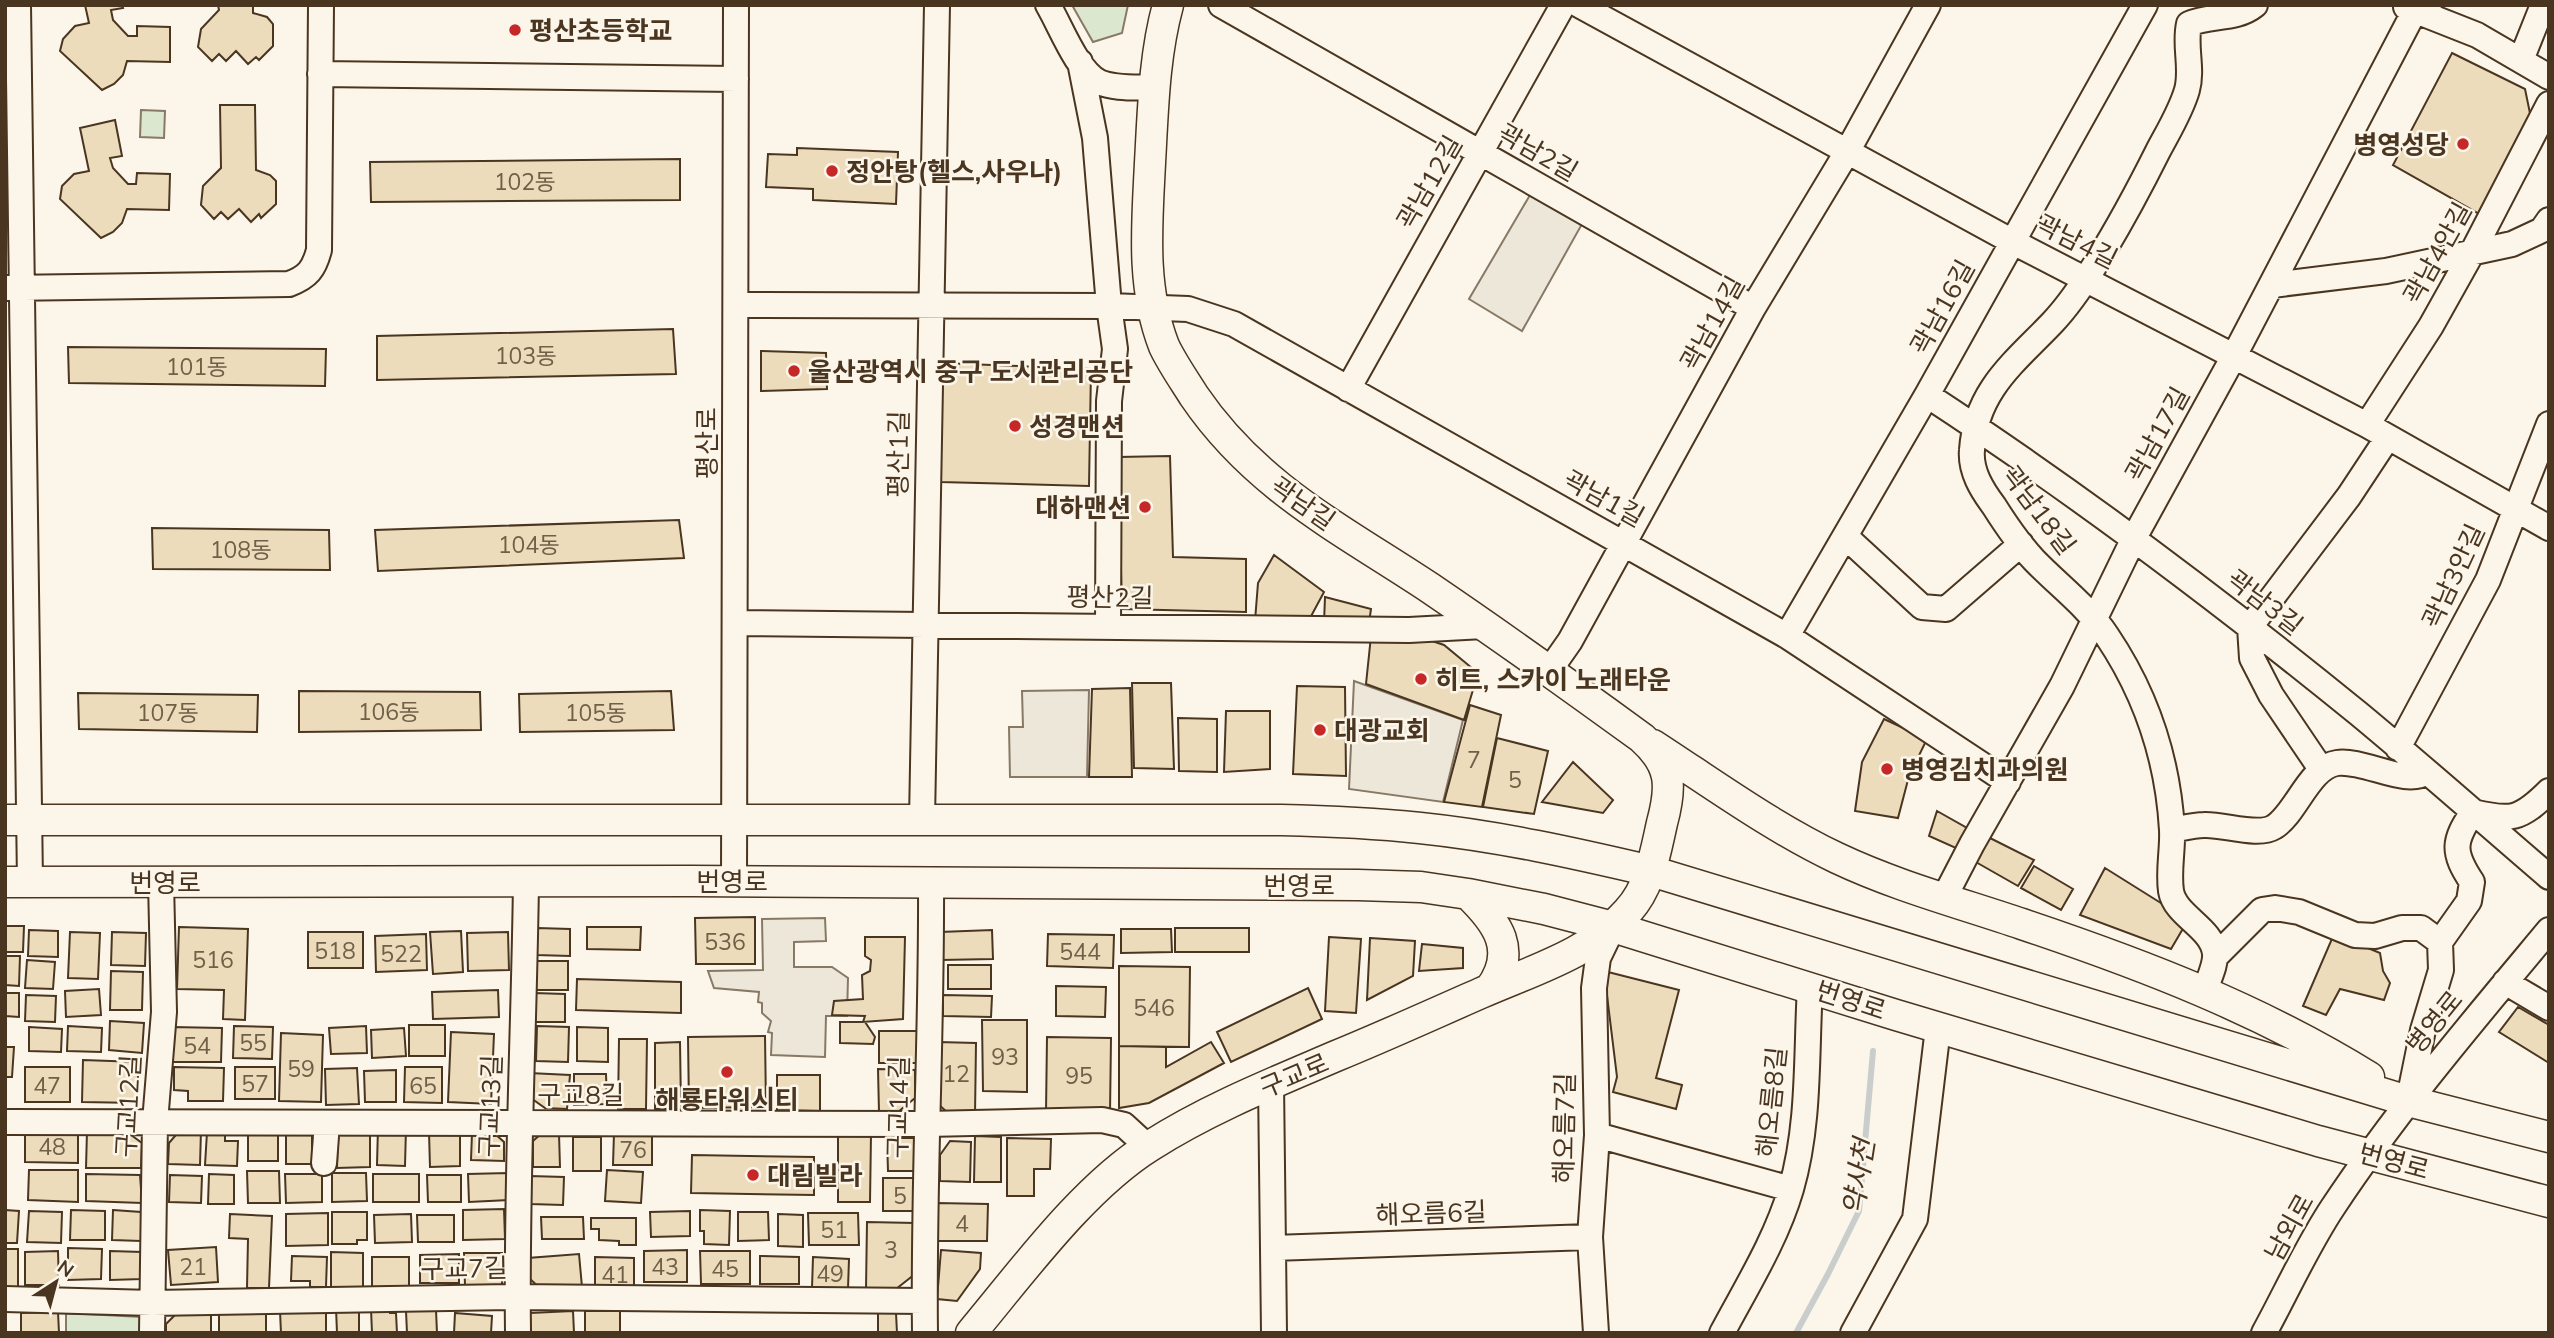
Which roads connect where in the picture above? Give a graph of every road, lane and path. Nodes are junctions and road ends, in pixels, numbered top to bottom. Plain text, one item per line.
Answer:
1 (18, 5) edge
2 (321, 5) edge
3 (736, 5) edge
4 (937, 5) edge
5 (1048, 5) edge
6 (1168, 5) edge
7 (1222, 5) edge
8 (1563, 5) edge
9 (1579, 5) edge
10 (1928, 5) edge
11 (2145, 5) edge
12 (2255, 5) edge
13 (2543, 5) edge
14 (2415, 8) edge
15 (2521, 60) junction
16 (1080, 62) junction
17 (320, 74) junction
18 (2549, 77) edge
19 (736, 79) junction
20 (1154, 88) junction
21 (2547, 112) edge
22 (1847, 152) junction
23 (1480, 153) junction
24 (2549, 220) edge
25 (2013, 242) junction
26 (2473, 251) junction
27 (2086, 279) junction
28 (2272, 285) junction
29 (13, 287) edge
30 (736, 305) junction
31 (931, 306) junction
32 (1109, 306) junction
33 (1753, 308) junction
34 (1152, 309) junction
35 (2234, 356) junction
36 (1349, 389) junction
37 (1927, 395) junction
38 (2549, 424) edge
39 (1977, 428) junction
40 (2377, 431) junction
41 (2516, 510) junction
42 (2549, 528) edge
43 (1846, 537) junction
44 (2134, 538) junction
45 (1625, 544) junction
46 (2021, 544) junction
47 (2095, 619) junction
48 (735, 623) junction
49 (925, 625) junction
50 (1484, 626) junction
51 (1108, 627) junction
52 (2250, 628) junction
53 (1787, 636) junction
54 (1549, 671) junction
55 (1642, 738) junction
56 (2398, 748) junction
57 (2321, 769) junction
58 (2426, 772) junction
59 (2008, 782) junction
60 (2549, 791) edge
61 (2473, 812) junction
62 (734, 819) junction
63 (17, 820) edge
64 (922, 820) junction
65 (2172, 830) junction
66 (1651, 871) junction
67 (2549, 877) edge
68 (18, 882) edge
69 (160, 882) junction
70 (526, 882) junction
71 (734, 882) junction
72 (930, 882) junction
73 (1468, 894) junction
74 (1944, 898) junction
75 (1612, 927) junction
76 (2549, 930) edge
77 (2440, 942) junction
78 (2216, 956) junction
79 (2505, 982) junction
80 (1810, 987) junction
81 (1490, 989) junction
82 (2205, 991) junction
83 (2549, 1008) edge
84 (1938, 1028) junction
85 (1271, 1083) junction
86 (2408, 1101) junction
87 (5, 1122) edge
88 (155, 1122) junction
89 (327, 1123) junction
90 (518, 1123) junction
91 (927, 1124) junction
92 (1597, 1135) junction
93 (2549, 1137) edge
94 (1148, 1147) junction
95 (2369, 1154) junction
96 (324, 1163) dead end
97 (1791, 1189) junction
98 (2549, 1202) edge
99 (1590, 1237) junction
100 (1273, 1248) junction
101 (517, 1297) junction
102 (5, 1299) edge
103 (924, 1301) junction
104 (152, 1303) junction
105 (152, 1333) edge
106 (518, 1333) edge
107 (925, 1333) edge
108 (971, 1333) edge
109 (1274, 1333) edge
110 (1596, 1333) edge
111 (1722, 1333) edge
112 (1853, 1333) edge
113 (2264, 1333) edge

1 - 29 street
2 - 17 street
3 - 19 street, 평산로
4 - 31 street, 평산1길
5 - 16 street
6 - 20 main road, 곽남길
7 - 23 street, 곽남2길
8 - 23 street, 곽남12길
9 - 22 street, 곽남4길
10 - 22 street, 곽남14길
11 - 25 street, 곽남16길
12 - 27 street, 곽남18길
13 - 15 street
14 - 15 street
14 - 28 street, 곽남17길
15 - 18 street
16 - 20 street
16 - 32 street
17 - 19 street
17 - 29 street
19 - 30 street, 평산로
20 - 34 main road, 곽남길
21 - 26 street, 곽남4안길
22 - 25 street, 곽남4길
22 - 33 street, 곽남14길
23 - 33 street, 곽남2길
23 - 36 street, 곽남12길
24 - 26 street
25 - 27 street, 곽남4길
25 - 37 street, 곽남16길
26 - 28 street
26 - 40 street, 곽남4안길
27 - 35 street, 곽남4길
27 - 39 street, 곽남18길
28 - 35 street, 곽남17길
29 - 63 street
30 - 31 street, 곽남1길
30 - 48 street, 평산로
31 - 32 street, 곽남1길
31 - 49 street, 평산1길
32 - 34 street, 곽남1길
32 - 51 street
33 - 45 street, 곽남14길
34 - 36 street, 곽남1길
34 - 50 main road, 곽남길
35 - 40 street, 곽남4길
35 - 44 street, 곽남17길
36 - 45 street, 곽남1길
37 - 39 street, 곽남3길
37 - 43 street, 곽남16길
38 - 41 street, 곽남3안길
39 - 44 street, 곽남3길
39 - 46 street, 곽남18길
40 - 41 street, 곽남4길
40 - 52 street, 곽남4안길
41 - 42 street, 곽남4길
41 - 56 street, 곽남3안길
43 - 46 street
43 - 53 street, 곽남16길
44 - 47 street, 곽남17길
44 - 52 street, 곽남3길
45 - 53 street, 곽남1길
45 - 54 street, 곽남14길
46 - 47 street, 곽남18길
47 - 59 street, 곽남17길
47 - 65 street, 곽남18길
48 - 49 street, 평산2길
48 - 62 street, 평산로
49 - 51 street, 평산2길
49 - 64 street, 평산1길
50 - 51 street, 평산2길
50 - 54 main road, 곽남길
52 - 56 street, 곽남3길
52 - 57 street
53 - 59 street, 곽남1길
54 - 55 main road, 곽남길
55 - 66 main road, 곽남길
55 - 74 main road
56 - 58 street, 곽남3길
57 - 58 street
57 - 65 street
58 - 61 street, 곽남3길
59 - 74 street, 곽남17길
60 - 61 street
61 - 67 street, 곽남3길
61 - 77 street
62 - 63 main road
62 - 64 main road
62 - 71 street, 평산로
63 - 68 street
64 - 66 main road
65 - 78 street, 곽남18길
66 - 75 main road, 구교로
66 - 86 main road
68 - 69 main road, 번영로
69 - 70 main road, 번영로
69 - 88 street, 구교12길
70 - 71 main road, 번영로
70 - 90 street, 구교13길
71 - 72 main road, 번영로
72 - 73 main road, 번영로
72 - 91 street, 구교14길
73 - 75 main road, 번영로
73 - 81 main road
74 - 82 main road
75 - 80 main road, 번영로
75 - 81 main road, 구교로
75 - 92 street, 해오름7길
76 - 79 street, 병영로
77 - 78 street
77 - 86 street
78 - 82 street
79 - 83 street
79 - 86 street, 병영로
80 - 84 main road, 번영로
80 - 97 street, 해오름8길
81 - 85 main road, 구교로
82 - 86 main road
84 - 95 main road, 번영로
84 - 112 street
85 - 94 main road, 구교로
85 - 100 street
86 - 93 main road
86 - 95 street, 병영로
87 - 88 street, 구교8길
88 - 89 street, 구교8길
88 - 104 street, 구교12길
89 - 90 street, 구교8길
89 - 96 street
90 - 91 street, 구교8길
90 - 101 street, 구교13길
91 - 94 street, 구교8길
91 - 103 street, 구교14길
92 - 97 street
92 - 99 street, 해오름7길
94 - 108 main road, 구교로
95 - 98 main road, 번영로
95 - 113 street, 남외로
97 - 111 street, 해오름8길
99 - 100 street, 해오름6길
99 - 110 street, 해오름7길
100 - 109 street
101 - 103 street, 구교7길
101 - 104 street, 구교7길
101 - 106 street, 구교13길
102 - 104 street, 구교7길
103 - 107 street, 구교14길
104 - 105 street, 구교12길

